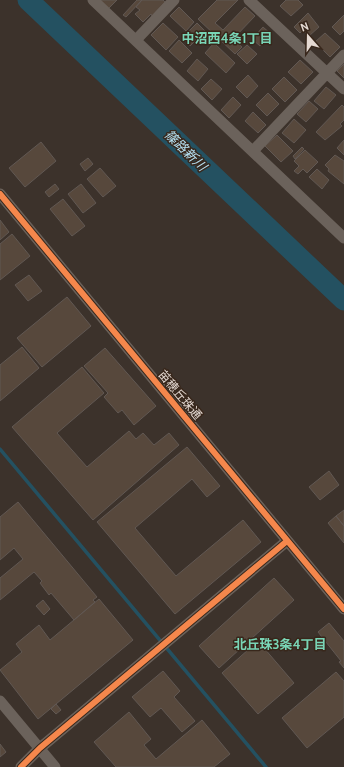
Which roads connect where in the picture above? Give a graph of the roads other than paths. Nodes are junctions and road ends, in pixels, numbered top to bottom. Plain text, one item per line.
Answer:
1 (93, 0) edge
2 (174, 0) edge
3 (249, 0) edge
4 (136, 40) junction
5 (344, 55) edge
6 (327, 73) junction
7 (344, 89) edge
8 (253, 151) junction
9 (0, 194) edge
10 (344, 238) edge
11 (287, 541) junction
12 (344, 609) edge
13 (0, 701) edge
14 (40, 748) junction
15 (21, 767) edge
16 (55, 767) edge

1 - 4 street
2 - 4 street
3 - 6 street
4 - 8 street
5 - 6 street
6 - 7 street
6 - 8 street
8 - 10 street
9 - 11 street, 苗穂丘珠通
11 - 12 street, 苗穂丘珠通
11 - 14 street
13 - 14 street
14 - 15 street
14 - 16 street

